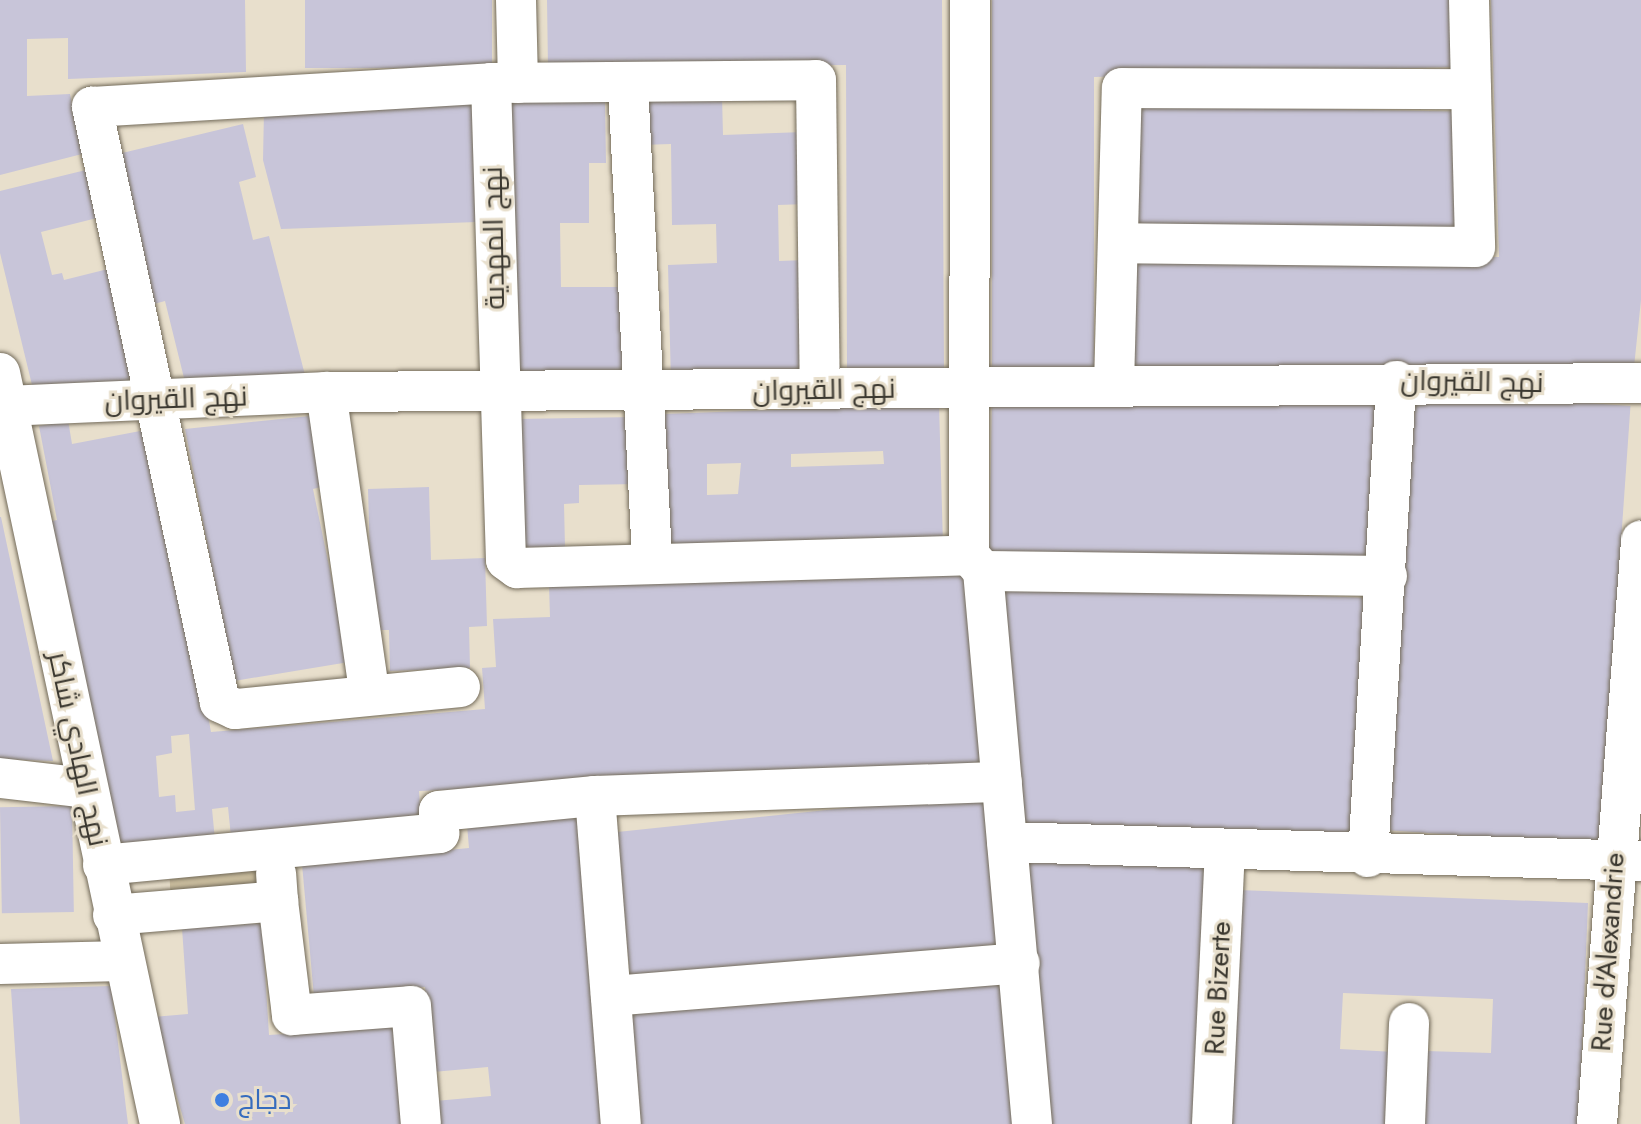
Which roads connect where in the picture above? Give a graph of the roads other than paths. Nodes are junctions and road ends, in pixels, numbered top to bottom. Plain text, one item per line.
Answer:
1 (516, 0) edge
2 (970, 0) edge
3 (1469, 0) edge
4 (504, 83) junction
5 (628, 84) junction
6 (1471, 89) junction
7 (1119, 243) junction
8 (1396, 381) junction
9 (1641, 383) edge
10 (1114, 386) junction
11 (820, 388) junction
12 (968, 388) junction
13 (4, 389) edge
14 (326, 392) junction
15 (496, 393) junction
16 (648, 394) junction
17 (161, 401) junction
18 (10, 458) edge
19 (1641, 541) edge
20 (652, 563) junction
21 (976, 563) junction
22 (1387, 576) junction
23 (460, 687) dead end
24 (369, 692) junction
25 (0, 778) edge
26 (1002, 782) junction
27 (86, 788) junction
28 (595, 796) junction
29 (1007, 842) junction
30 (274, 849) junction
31 (1225, 852) junction
32 (1368, 857) junction
33 (1627, 861) edge
34 (103, 865) junction
35 (278, 901) junction
36 (113, 915) junction
37 (123, 961) junction
38 (1020, 963) junction
39 (0, 964) edge
40 (611, 996) junction
41 (1409, 1023) dead end
42 (160, 1124) edge
43 (421, 1124) edge
44 (621, 1124) edge
45 (1032, 1124) edge
46 (1212, 1124) edge
47 (1405, 1124) edge
48 (1597, 1124) edge

1 - 4 street, نهج المهدية
2 - 12 street
3 - 6 street
4 - 5 street
4 - 15 street, نهج المهدية
4 - 17 street
5 - 11 street
5 - 16 street
6 - 7 street
6 - 7 street
7 - 10 street
8 - 9 street, نهج القيروان
8 - 10 street, نهج القيروان
8 - 22 street
10 - 12 street, نهج القيروان
11 - 12 street, نهج القيروان
11 - 16 street, نهج القيروان
12 - 21 street
13 - 17 street, نهج القيروان
13 - 18 street, نهج الهادي شاكر
14 - 15 street, نهج القيروان
14 - 17 street, نهج القيروان
14 - 24 street
15 - 16 street, نهج القيروان
15 - 20 street, نهج المهدية
16 - 20 street
17 - 24 street
18 - 27 street, نهج الهادي شاكر
19 - 33 street, Rue d'Alexandrie
20 - 21 street
21 - 22 street
21 - 26 street
22 - 32 street
23 - 24 street
25 - 27 street
26 - 28 street
26 - 29 street
27 - 34 street, نهج الهادي شاكر
28 - 30 street
28 - 40 street
29 - 31 street
29 - 38 street
30 - 34 street
30 - 35 street
31 - 32 street
31 - 46 street, Rue Bizerte
32 - 33 street
33 - 48 street, Rue d'Alexandrie
34 - 36 street, نهج الهادي شاكر
35 - 36 street
35 - 43 street
36 - 37 street, نهج الهادي شاكر
37 - 39 street
37 - 42 street, نهج الهادي شاكر
38 - 40 street
38 - 45 street
40 - 44 street
41 - 47 street

